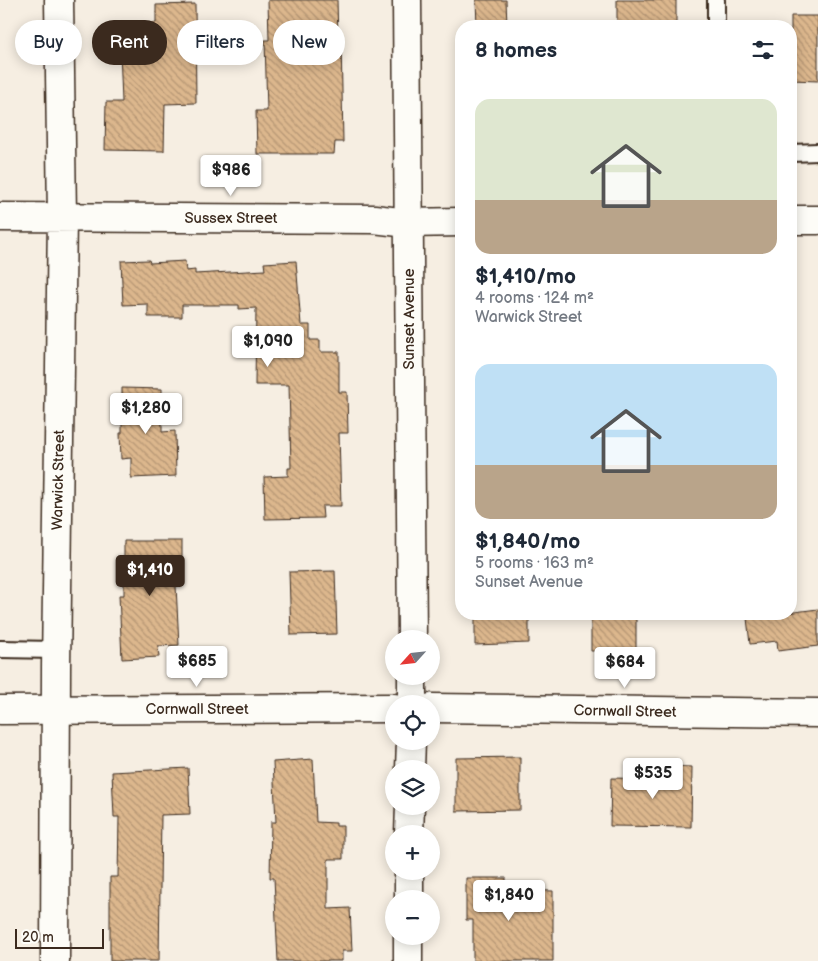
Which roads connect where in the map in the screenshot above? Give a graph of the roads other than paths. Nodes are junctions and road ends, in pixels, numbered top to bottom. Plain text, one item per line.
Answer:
1 (59, 0) edge
2 (407, 0) edge
3 (716, 0) edge
4 (716, 20) edge
5 (818, 152) edge
6 (797, 153) edge
7 (0, 217) edge
8 (62, 217) junction
9 (797, 220) edge
10 (818, 220) edge
11 (455, 222) edge
12 (408, 223) junction
13 (412, 630) edge
14 (0, 649) edge
15 (56, 650) junction
16 (385, 708) edge
17 (440, 708) edge
18 (0, 710) edge
19 (55, 710) junction
20 (818, 713) edge
21 (408, 945) edge
22 (55, 961) edge
23 (408, 961) edge

1 - 8 street, Warwick Street
2 - 12 street, Sunset Avenue
3 - 4 lane
5 - 6 lane
7 - 8 street, Sussex Street
8 - 12 street, Sussex Street
8 - 15 street, Warwick Street
9 - 10 street
11 - 12 street, Sussex Street
12 - 13 street, Sunset Avenue
14 - 15 lane
15 - 19 street, Warwick Street
16 - 19 street, Cornwall Street
17 - 20 street, Cornwall Street
18 - 19 street, Cornwall Street
19 - 22 street, Warwick Street
21 - 23 street

